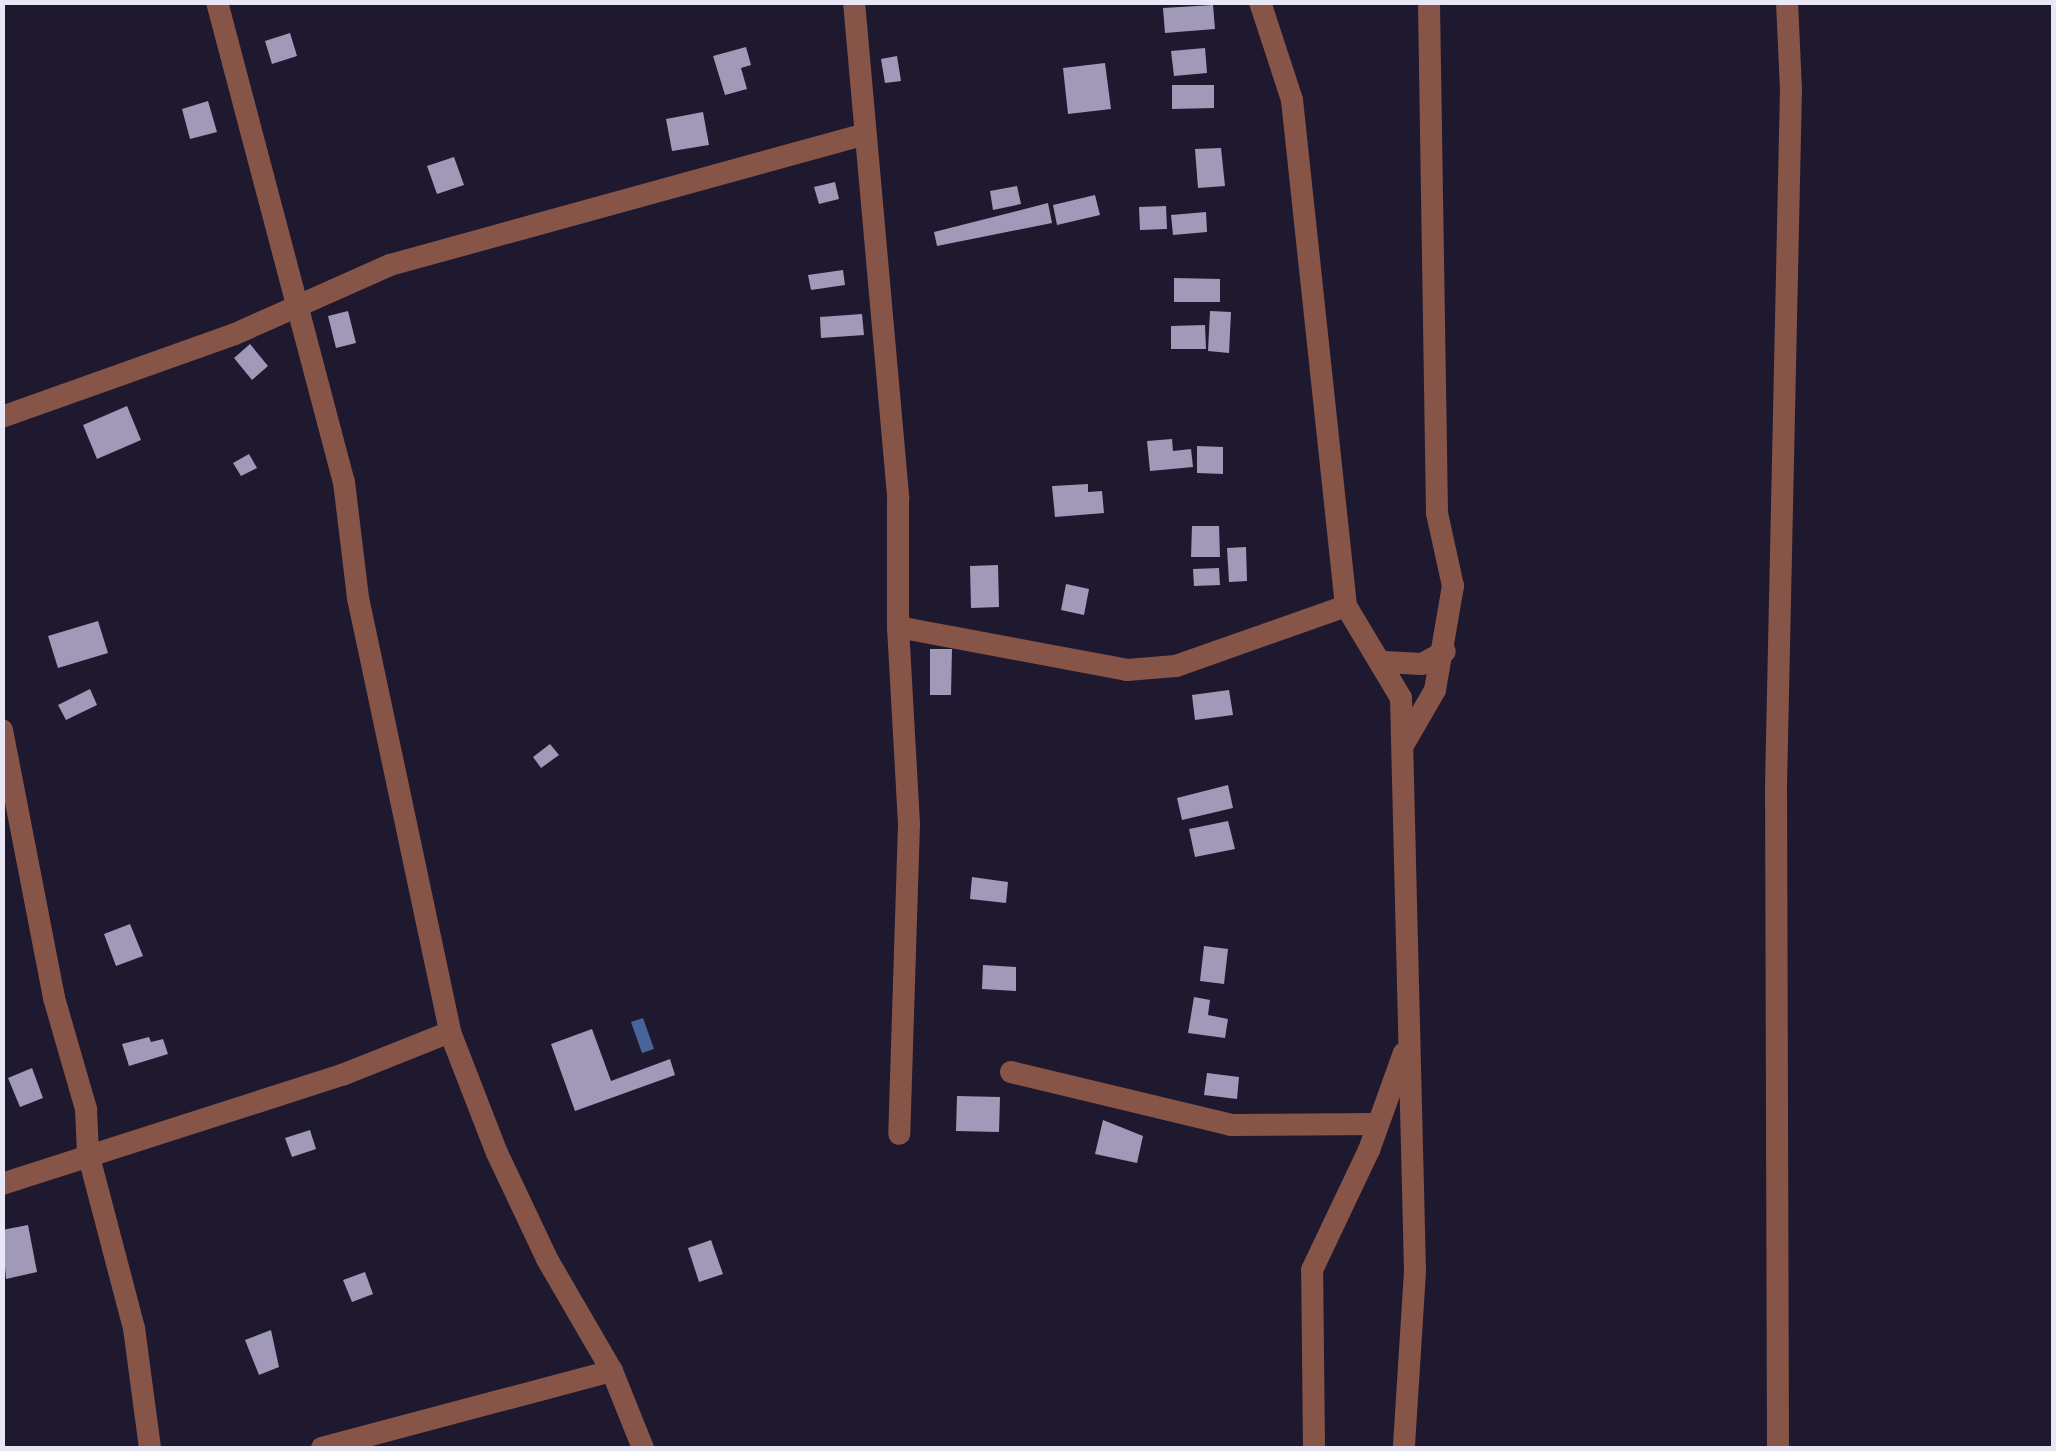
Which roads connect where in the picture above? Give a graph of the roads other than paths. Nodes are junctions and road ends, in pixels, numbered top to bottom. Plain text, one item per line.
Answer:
1 (218, 2) edge
2 (854, 2) edge
3 (1260, 2) edge
4 (1429, 2) edge
5 (1788, 2) edge
6 (866, 134) junction
7 (300, 302) junction
8 (2, 418) edge
9 (1346, 606) junction
10 (898, 627) junction
11 (1444, 651) junction
12 (1384, 662) junction
13 (2, 730) edge
14 (1405, 742) junction
15 (450, 1032) junction
16 (1408, 1040) junction
17 (1010, 1072) dead end
18 (1378, 1124) junction
19 (898, 1134) dead end
20 (88, 1153) junction
21 (2, 1184) edge
22 (612, 1370) junction
23 (150, 1448) edge
24 (322, 1448) edge
25 (642, 1448) edge
26 (1314, 1448) edge
27 (1404, 1448) edge
28 (1778, 1448) edge

1 - 7 street
2 - 6 street
3 - 9 street
4 - 11 street
5 - 28 street
6 - 7 street
6 - 10 street
7 - 8 street
7 - 15 street
9 - 10 street
9 - 12 street
10 - 19 street
11 - 12 street
11 - 14 street
12 - 14 street
13 - 20 street
14 - 16 street
15 - 20 street
15 - 22 street
16 - 18 street
16 - 27 street
17 - 18 street
18 - 26 street
20 - 21 street
20 - 23 street
22 - 24 street
22 - 25 street

